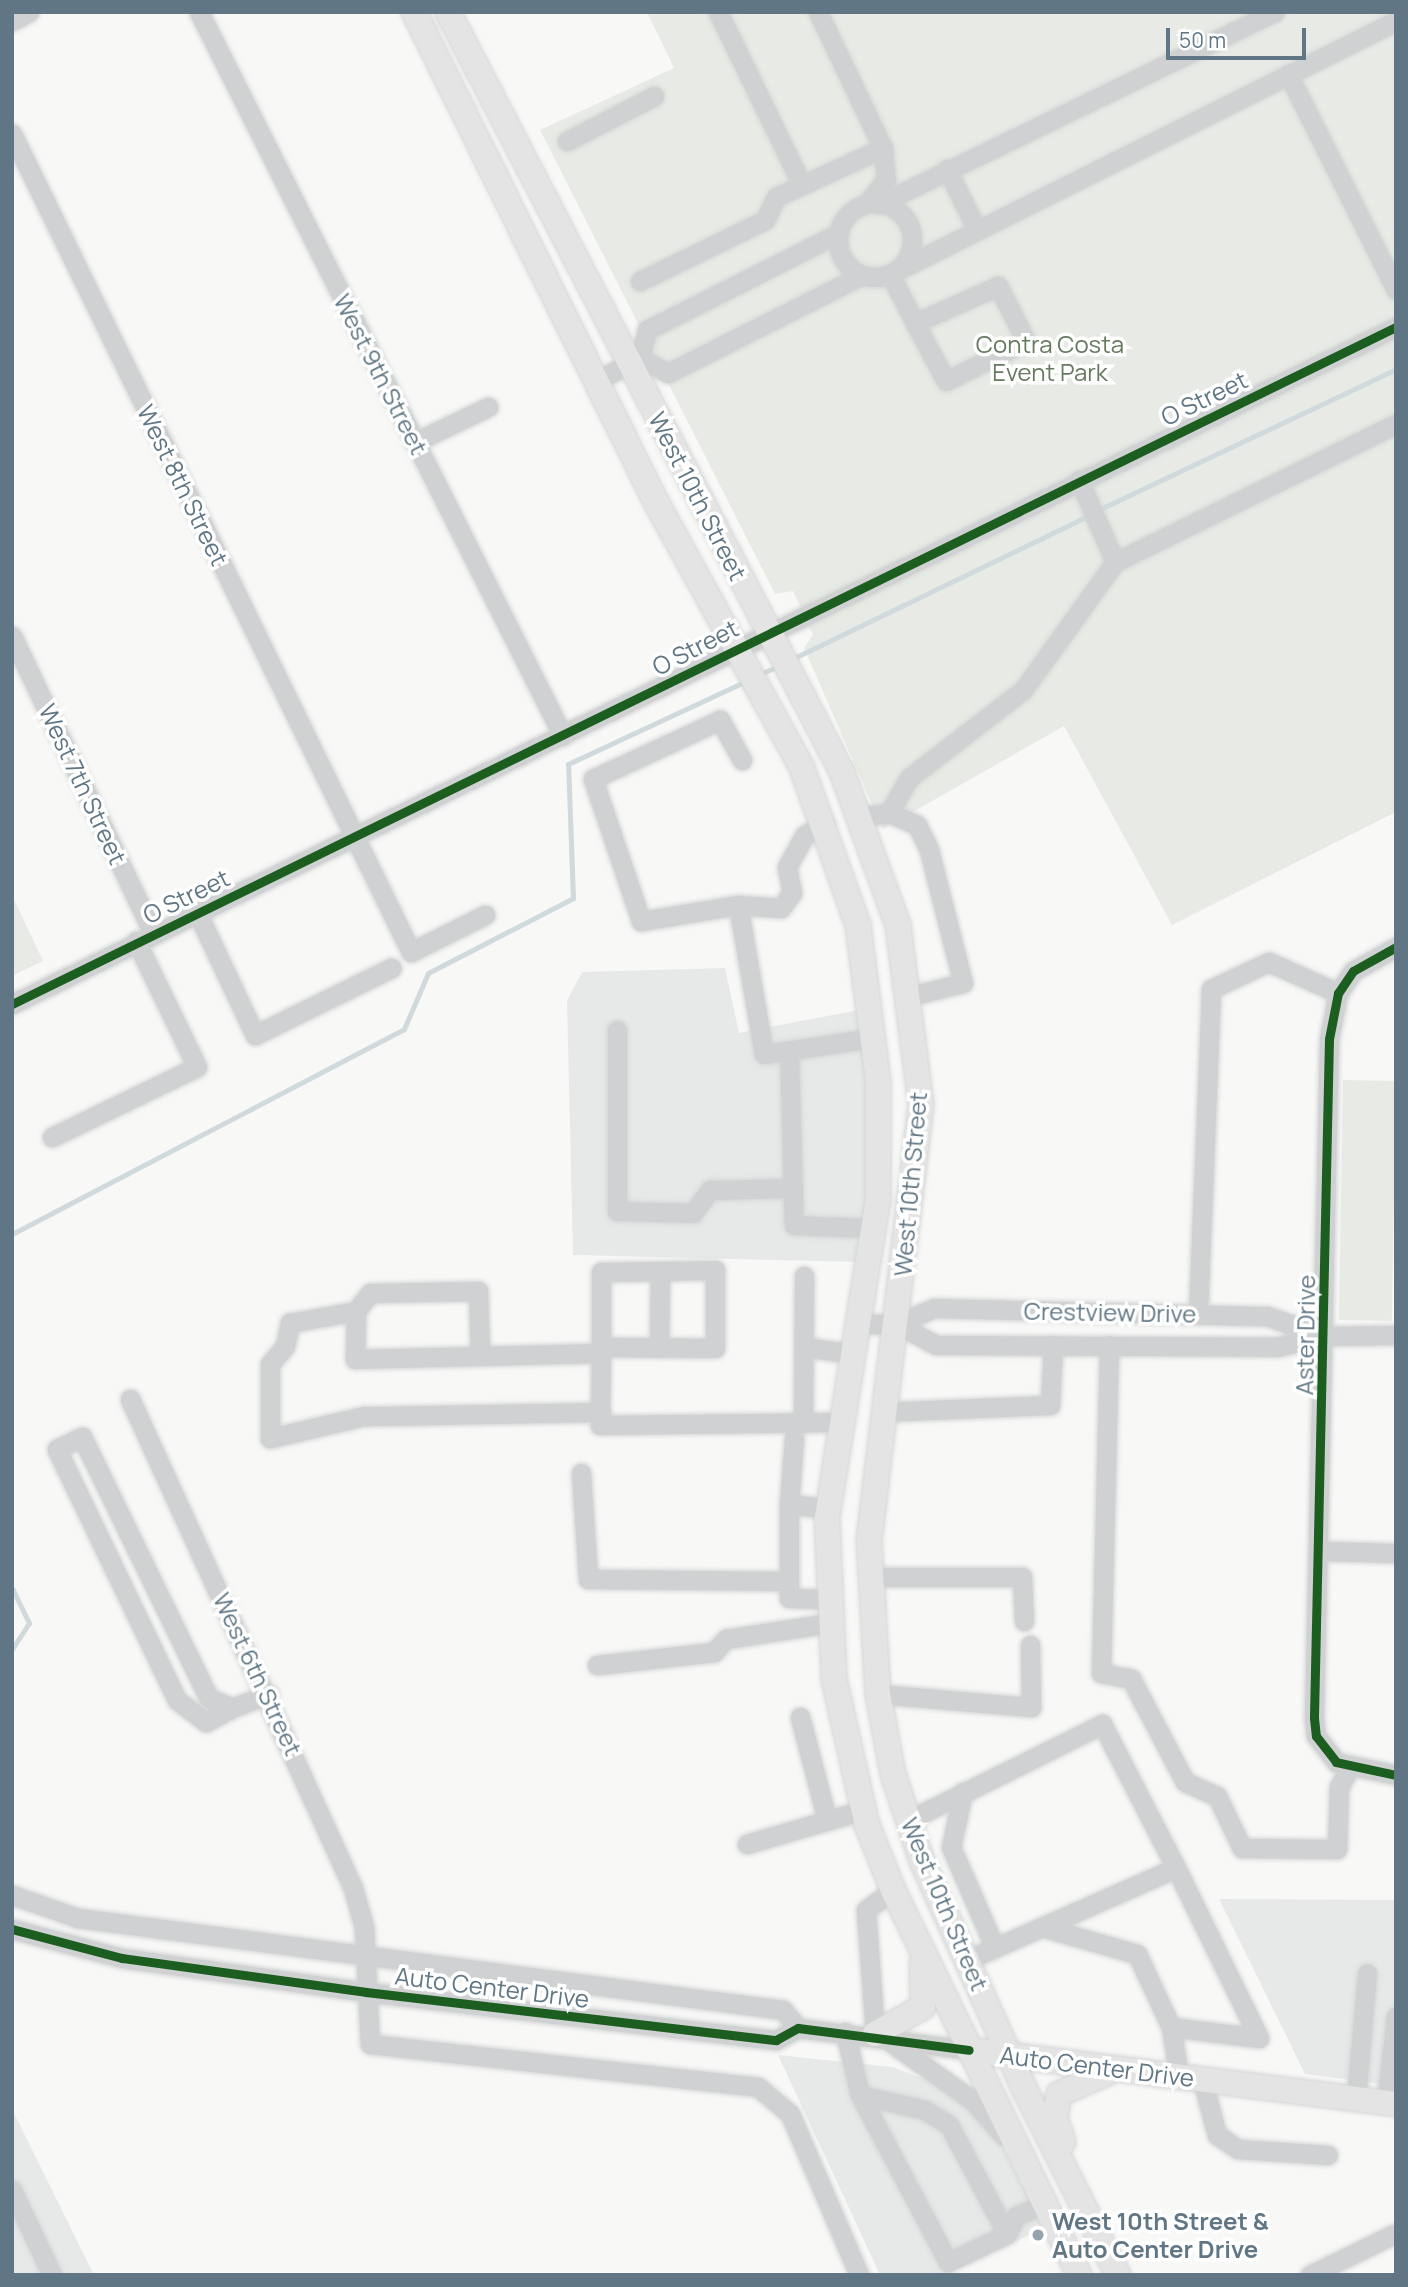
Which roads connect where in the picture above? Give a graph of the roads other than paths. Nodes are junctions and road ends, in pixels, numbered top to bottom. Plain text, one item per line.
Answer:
1 (29, 12) edge
2 (199, 12) edge
3 (414, 12) edge
4 (448, 12) edge
5 (718, 12) edge
6 (818, 12) edge
7 (1275, 12) edge
8 (12, 21) edge
9 (1396, 21) edge
10 (1288, 74) junction
11 (654, 96) dead end
12 (12, 134) edge
13 (567, 141) dead end
14 (883, 148) junction
15 (947, 169) junction
16 (802, 185) junction
17 (873, 204) junction
18 (977, 230) junction
19 (839, 233) junction
20 (893, 273) junction
21 (862, 275) junction
22 (640, 281) dead end
23 (1396, 290) edge
24 (915, 323) junction
25 (1396, 327) edge
26 (636, 360) junction
27 (596, 381) junction
28 (488, 407) dead end
29 (1396, 424) edge
30 (415, 442) junction
31 (1079, 480) junction
32 (1115, 562) junction
33 (766, 632) junction
34 (12, 636) edge
35 (735, 648) junction
36 (563, 736) junction
37 (742, 760) dead end
38 (889, 813) junction
39 (862, 816) junction
40 (825, 824) junction
41 (353, 836) junction
42 (738, 905) junction
43 (197, 912) junction
44 (485, 915) dead end
45 (144, 937) junction
46 (1396, 947) edge
47 (391, 968) dead end
48 (1338, 993) junction
49 (910, 996) junction
50 (12, 1004) edge
51 (617, 1030) dead end
52 (873, 1038) junction
53 (789, 1051) junction
54 (52, 1137) dead end
55 (793, 1188) junction
56 (873, 1228) junction
57 (660, 1271) junction
58 (804, 1276) dead end
59 (356, 1311) junction
60 (1198, 1314) junction
61 (859, 1324) junction
62 (897, 1324) junction
63 (1396, 1335) edge
64 (1324, 1336) junction
65 (1053, 1345) junction
66 (1109, 1345) junction
67 (804, 1347) junction
68 (659, 1348) junction
69 (601, 1350) junction
70 (854, 1354) junction
71 (480, 1355) junction
72 (130, 1399) dead end
73 (601, 1412) junction
74 (882, 1412) junction
75 (842, 1422) junction
76 (798, 1430) junction
77 (581, 1473) dead end
78 (789, 1504) junction
79 (828, 1509) junction
80 (1322, 1551) junction
81 (1396, 1553) edge
82 (870, 1577) junction
83 (789, 1581) junction
84 (828, 1611) junction
85 (1024, 1622) dead end
86 (1030, 1645) dead end
87 (597, 1665) dead end
88 (268, 1694) junction
89 (878, 1694) junction
90 (232, 1708) junction
91 (800, 1717) dead end
92 (1349, 1769) junction
93 (1396, 1775) edge
94 (963, 1792) junction
95 (863, 1810) junction
96 (909, 1820) junction
97 (827, 1821) junction
98 (747, 1844) dead end
99 (1176, 1868) junction
100 (894, 1890) junction
101 (12, 1895) edge
102 (1042, 1927) junction
103 (12, 1929) edge
104 (917, 1939) junction
105 (995, 1948) junction
106 (367, 1955) junction
107 (967, 1960) junction
108 (1367, 1973) dead end
109 (366, 1992) junction
110 (1396, 2017) edge
111 (1171, 2026) junction
112 (798, 2028) junction
113 (845, 2032) junction
114 (878, 2035) junction
115 (969, 2050) junction
116 (1011, 2058) junction
117 (1117, 2069) junction
118 (1190, 2077) junction
119 (860, 2095) junction
120 (1356, 2099) junction
121 (1391, 2104) edge
122 (1019, 2154) junction
123 (1328, 2155) dead end
124 (12, 2190) edge
125 (1044, 2204) junction
126 (1088, 2212) junction
127 (19, 2225) edge
128 (1007, 2234) junction
129 (1394, 2234) edge
130 (52, 2275) edge
131 (859, 2275) edge
132 (1079, 2275) edge
133 (1118, 2275) edge
134 (1310, 2275) edge

1 - 8 street
2 - 30 street, West 9th Street
3 - 27 main road, West 10th Street
4 - 26 main road, West 10th Street
5 - 16 street
6 - 14 street
7 - 15 street
9 - 10 street
10 - 18 street
10 - 23 street
11 - 13 street
12 - 41 street, West 8th Street
14 - 16 street
14 - 17 street
15 - 17 street
15 - 18 street
16 - 22 street
17 - 19 street
17 - 20 street
18 - 20 street
19 - 21 street
19 - 26 street
20 - 21 street
20 - 24 street
21 - 26 street
24 - 24 street
25 - 31 street, O Street
26 - 27 street
26 - 33 main road, West 10th Street
27 - 35 main road, West 10th Street
28 - 30 street
29 - 32 street
30 - 36 street, West 9th Street
31 - 32 street
31 - 33 street, O Street
32 - 38 street
33 - 35 street, O Street
33 - 39 main road, West 10th Street
34 - 45 street, West 7th Street
35 - 36 street, O Street
35 - 40 main road, West 10th Street
36 - 41 street, O Street
37 - 42 street
38 - 39 street
38 - 49 street
39 - 49 main road, West 10th Street
40 - 42 street
40 - 52 main road, West 10th Street
41 - 43 street, O Street
41 - 44 street, West 8th Street
42 - 53 street
43 - 45 street, O Street
43 - 47 street
45 - 50 street, O Street
45 - 54 street, West 7th Street
46 - 48 street, Aster Drive
48 - 60 street
48 - 64 street, Aster Drive
49 - 62 main road, West 10th Street
51 - 55 street
52 - 53 street
52 - 56 main road, West 10th Street
53 - 55 street
55 - 56 street
56 - 61 main road, West 10th Street
57 - 68 street
57 - 68 street
57 - 69 street
58 - 67 street
59 - 71 street
59 - 71 street
59 - 73 street
60 - 62 street, Crestview Drive
60 - 64 street, Crestview Drive
61 - 62 street, Crestview Drive
61 - 70 main road, West 10th Street
62 - 65 street, Crestview Drive
62 - 74 main road, West 10th Street
63 - 64 street, Crestview Drive
64 - 66 street, Crestview Drive
64 - 80 street, Aster Drive
65 - 66 street, Crestview Drive
65 - 74 street
66 - 92 street
67 - 70 street
67 - 76 street
68 - 69 street
69 - 71 street
69 - 73 street
70 - 75 main road, West 10th Street
72 - 88 street, West 6th Street
73 - 76 street
74 - 82 main road, West 10th Street
75 - 76 street
75 - 79 main road, West 10th Street
76 - 78 street
77 - 83 street
78 - 79 street
78 - 83 street
79 - 84 main road, West 10th Street
80 - 81 street
80 - 92 street, Aster Drive
82 - 85 street
82 - 89 main road, West 10th Street
83 - 84 street
84 - 87 street
84 - 95 main road, West 10th Street
86 - 89 street
88 - 90 street
88 - 106 street, West 6th Street
89 - 96 main road, West 10th Street
90 - 90 street
91 - 97 street
92 - 93 street
94 - 96 street
94 - 99 street
94 - 105 street
95 - 97 street
95 - 100 main road, West 10th Street
96 - 107 main road, West 10th Street
97 - 98 street
99 - 102 street
99 - 111 street
100 - 104 main road, West 10th Street
100 - 114 street
101 - 106 street, Auto Center Drive
102 - 105 street
102 - 111 street
103 - 109 street, Auto Center Drive
104 - 114 main road
104 - 115 main road, West 10th Street
105 - 107 street
106 - 109 street, West 6th Street
106 - 112 street, Auto Center Drive
107 - 116 main road, West 10th Street
108 - 120 street
109 - 112 street, Auto Center Drive
109 - 131 street, West 6th Street
110 - 121 street
111 - 118 street
112 - 113 street, Auto Center Drive
113 - 114 street, Auto Center Drive
113 - 119 street
114 - 115 street, Auto Center Drive
114 - 122 street
115 - 116 main road, Auto Center Drive
115 - 122 main road, West 10th Street
116 - 117 main road, Auto Center Drive
116 - 126 main road, West 10th Street
117 - 118 main road, Auto Center Drive
117 - 126 main road
118 - 120 main road, Auto Center Drive
118 - 123 street
119 - 128 street
119 - 128 street
120 - 121 main road, Auto Center Drive
122 - 125 main road, West 10th Street
124 - 127 street
125 - 128 street
125 - 132 main road, West 10th Street
126 - 133 main road
127 - 130 street
129 - 134 street

